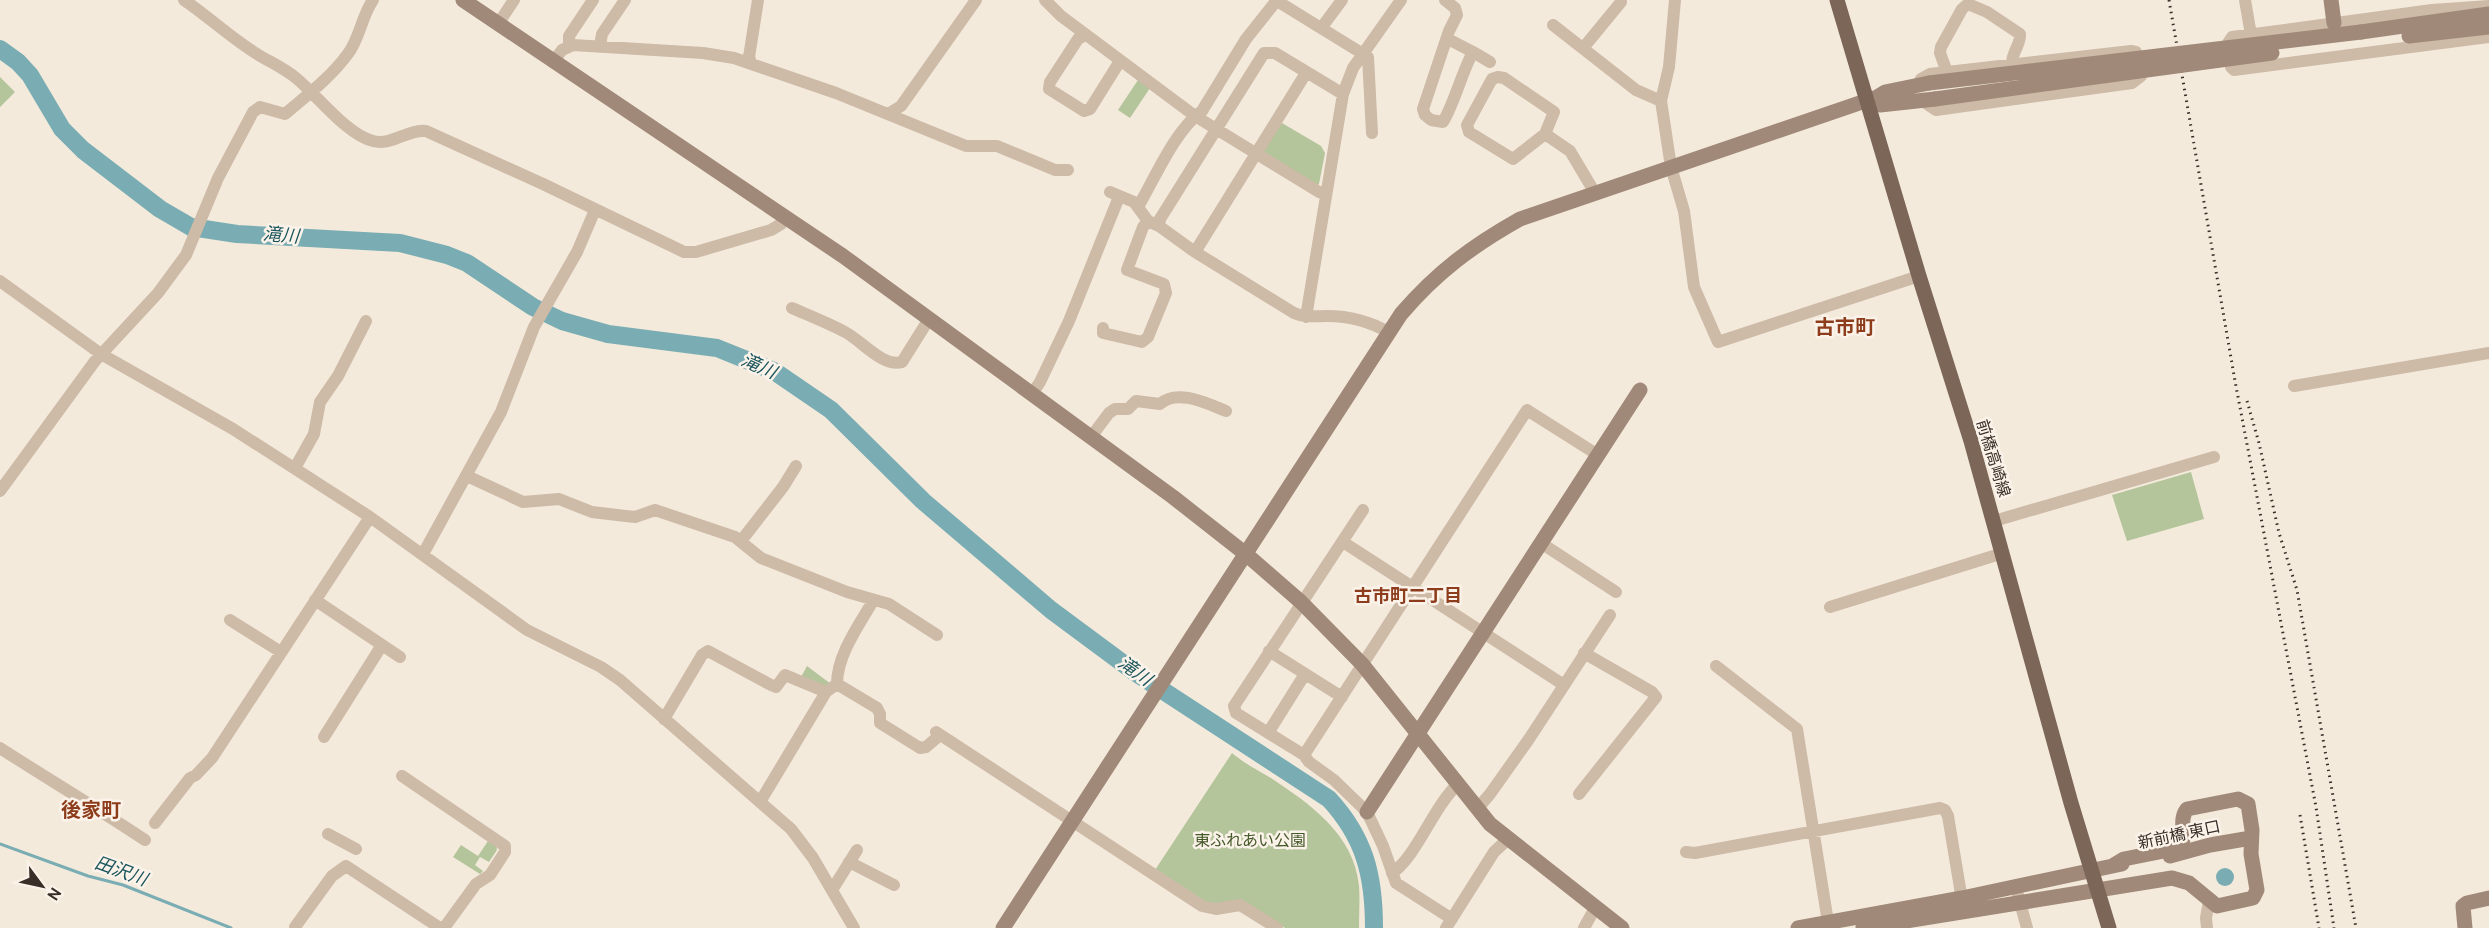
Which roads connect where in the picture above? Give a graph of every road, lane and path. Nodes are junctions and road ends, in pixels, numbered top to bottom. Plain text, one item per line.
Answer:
1 (184, 0) edge
2 (373, 0) edge
3 (463, 0) edge
4 (514, 0) edge
5 (593, 0) edge
6 (626, 0) edge
7 (758, 0) edge
8 (976, 0) edge
9 (1045, 0) edge
10 (1277, 0) edge
11 (1342, 0) edge
12 (1401, 0) edge
13 (1445, 0) edge
14 (1675, 0) edge
15 (1837, 0) edge
16 (2246, 0) edge
17 (2331, 0) edge
18 (1621, 2) edge
19 (2431, 5) edge
20 (2489, 6) edge
21 (2489, 14) edge
22 (2334, 23) junction
23 (498, 24) junction
24 (1553, 25) dead end
25 (1322, 27) junction
26 (2489, 27) edge
27 (1085, 35) junction
28 (2251, 35) junction
29 (2361, 37) junction
30 (2489, 37) edge
31 (1448, 39) junction
32 (569, 45) junction
33 (600, 46) junction
34 (1584, 47) junction
35 (1473, 52) junction
36 (1363, 53) junction
37 (1120, 61) junction
38 (553, 62) junction
39 (1490, 62) dead end
40 (751, 63) junction
41 (2012, 65) junction
42 (1947, 72) junction
43 (1306, 73) junction
44 (309, 92) junction
45 (1926, 92) junction
46 (1343, 94) junction
47 (1866, 100) junction
48 (1661, 101) junction
49 (888, 114) junction
50 (1195, 116) junction
51 (1216, 129) junction
52 (1372, 133) dead end
53 (1545, 134) junction
54 (1256, 153) junction
55 (1671, 167) junction
56 (1068, 170) dead end
57 (1325, 194) junction
58 (1595, 194) junction
59 (1138, 207) junction
60 (595, 210) junction
61 (786, 217) junction
62 (1154, 223) junction
63 (1195, 252) junction
64 (1919, 276) junction
65 (0, 281) edge
66 (792, 308) dead end
67 (1306, 316) junction
68 (930, 319) junction
69 (366, 321) dead end
70 (1103, 328) dead end
71 (1390, 333) junction
72 (2489, 353) edge
73 (101, 354) junction
74 (2294, 386) dead end
75 (1640, 390) dead end
76 (1032, 394) junction
77 (1226, 411) dead end
78 (1091, 437) junction
79 (1598, 455) junction
80 (2214, 457) dead end
81 (796, 466) dead end
82 (0, 468) edge
83 (295, 468) junction
84 (10, 476) junction
85 (466, 476) junction
86 (0, 491) edge
87 (1363, 510) dead end
88 (370, 517) junction
89 (1994, 521) junction
90 (741, 541) junction
91 (1343, 542) junction
92 (1541, 543) junction
93 (2003, 553) junction
94 (423, 554) junction
95 (1247, 555) junction
96 (1413, 587) junction
97 (1616, 592) dead end
98 (315, 600) junction
99 (873, 601) junction
100 (1301, 602) junction
101 (1830, 607) dead end
102 (1610, 615) dead end
103 (230, 620) dead end
104 (1484, 633) junction
105 (937, 635) dead end
106 (382, 645) junction
107 (1269, 651) junction
108 (281, 652) junction
109 (1584, 653) junction
110 (400, 657) dead end
111 (1362, 664) junction
112 (1716, 666) dead end
113 (1305, 674) junction
114 (837, 684) junction
115 (1564, 685) junction
116 (826, 692) junction
117 (1342, 697) junction
118 (664, 718) junction
119 (1418, 732) junction
120 (1268, 733) junction
121 (324, 737) dead end
122 (0, 748) edge
123 (1304, 755) junction
124 (402, 776) dead end
125 (1458, 784) junction
126 (1579, 794) dead end
127 (760, 802) junction
128 (1478, 808) junction
129 (1367, 812) junction
130 (1072, 821) junction
131 (155, 823) dead end
132 (1812, 831) junction
133 (328, 834) dead end
134 (2252, 838) junction
135 (1508, 839) junction
136 (145, 840) dead end
137 (356, 849) dead end
138 (856, 850) dead end
139 (1686, 852) dead end
140 (849, 862) junction
141 (2114, 865) junction
142 (2091, 871) junction
143 (1392, 873) junction
144 (894, 885) dead end
145 (2016, 886) junction
146 (832, 890) junction
147 (2098, 891) junction
148 (2489, 898) edge
149 (2209, 901) junction
150 (2020, 902) junction
151 (1963, 904) junction
152 (1595, 908) junction
153 (1449, 923) edge
154 (1828, 925) edge
155 (295, 927) edge
156 (442, 928) edge
157 (854, 928) edge
158 (1002, 928) edge
159 (1277, 928) edge
160 (1584, 928) edge
161 (1622, 928) edge
162 (1798, 928) edge
163 (1863, 928) edge
164 (2027, 928) edge
165 (2109, 928) edge
166 (2207, 928) edge
167 (2465, 928) edge

1 - 44 street
2 - 44 street
3 - 23 street
4 - 23 street
5 - 32 street
6 - 33 street
7 - 40 street
8 - 49 street
9 - 27 street
10 - 25 street
10 - 50 street
11 - 25 street
12 - 36 street
13 - 31 street
14 - 48 street
15 - 47 main road, 前橋高崎線
16 - 28 street
17 - 22 street
18 - 34 street
19 - 20 street
19 - 22 street
21 - 29 street
22 - 28 street
23 - 38 street
24 - 34 street
25 - 36 street
26 - 29 street
27 - 37 street
27 - 37 street
28 - 30 street
29 - 45 street, bridge
31 - 35 street
31 - 35 street
32 - 33 street
32 - 38 street
33 - 40 street
34 - 48 street
35 - 39 street
36 - 46 street
36 - 52 street
37 - 50 street
38 - 61 street
40 - 49 street
41 - 42 street
41 - 42 street
41 - 45 street
42 - 45 street
43 - 46 street
43 - 51 street
43 - 54 street
44 - 60 street
44 - 73 street
45 - 47 street
46 - 57 street
47 - 55 street
47 - 64 main road, 前橋高崎線
48 - 55 street
49 - 56 street
50 - 51 street
50 - 59 street
51 - 54 street
51 - 62 street
53 - 53 street
53 - 58 street
54 - 57 street
54 - 63 street
55 - 58 street
55 - 64 street
57 - 67 street
58 - 71 street
59 - 62 street
59 - 76 street
60 - 61 street
60 - 85 street
61 - 68 street
62 - 63 street
62 - 70 street
63 - 67 street
64 - 89 main road, 前橋高崎線
65 - 73 street
66 - 68 street
67 - 71 street
68 - 76 street
69 - 83 street
71 - 95 street
72 - 74 street
73 - 83 street
73 - 84 street
75 - 79 street
76 - 78 street
77 - 78 street
78 - 95 street
79 - 92 street
79 - 96 street
80 - 89 street
81 - 90 street
82 - 84 street
83 - 88 street
84 - 86 street
85 - 90 street
85 - 94 street
87 - 91 street
88 - 94 street
88 - 98 street
89 - 93 main road, 前橋高崎線
90 - 99 street
91 - 96 street
91 - 100 street
92 - 97 street
92 - 104 street
93 - 101 street
93 - 142 main road, 前橋高崎線
94 - 118 street
95 - 100 street
95 - 130 street
96 - 104 street
96 - 111 street
98 - 106 street
98 - 108 street
99 - 105 street
99 - 114 street
100 - 107 street
100 - 111 street
102 - 109 street
103 - 108 street
104 - 115 street
104 - 119 street
106 - 110 street
106 - 121 street
107 - 113 street
107 - 120 street
108 - 131 street
109 - 115 street
109 - 126 street
111 - 117 street
111 - 119 street
112 - 132 street
113 - 117 street
113 - 120 street
114 - 116 street
114 - 130 street
115 - 128 street
116 - 118 street
116 - 127 street
117 - 123 street
118 - 127 street
119 - 125 street
119 - 129 street
120 - 123 street
122 - 136 street
123 - 129 street
124 - 156 street
125 - 128 street
125 - 143 street
127 - 146 street
128 - 135 street
129 - 143 street
130 - 158 street
130 - 159 street
132 - 139 street
132 - 151 street
132 - 154 street
133 - 137 street
134 - 141 street, 新前橋 東口
134 - 141 street, 新前橋 東口
134 - 149 street, 新前橋 東口
135 - 152 street
135 - 153 street
138 - 140 street
140 - 144 street
140 - 146 street
141 - 142 street, 新前橋 東口
142 - 145 street, 新前橋 東口
142 - 147 main road, 前橋高崎線
143 - 153 street
145 - 150 street
145 - 151 street, 新前橋 東口
146 - 157 street
147 - 149 street
147 - 150 street
147 - 165 main road, 前橋高崎線
148 - 167 street
149 - 166 street
150 - 151 street
150 - 164 street
151 - 154 street
151 - 163 street
152 - 160 street
152 - 161 street
154 - 162 street
155 - 156 street

